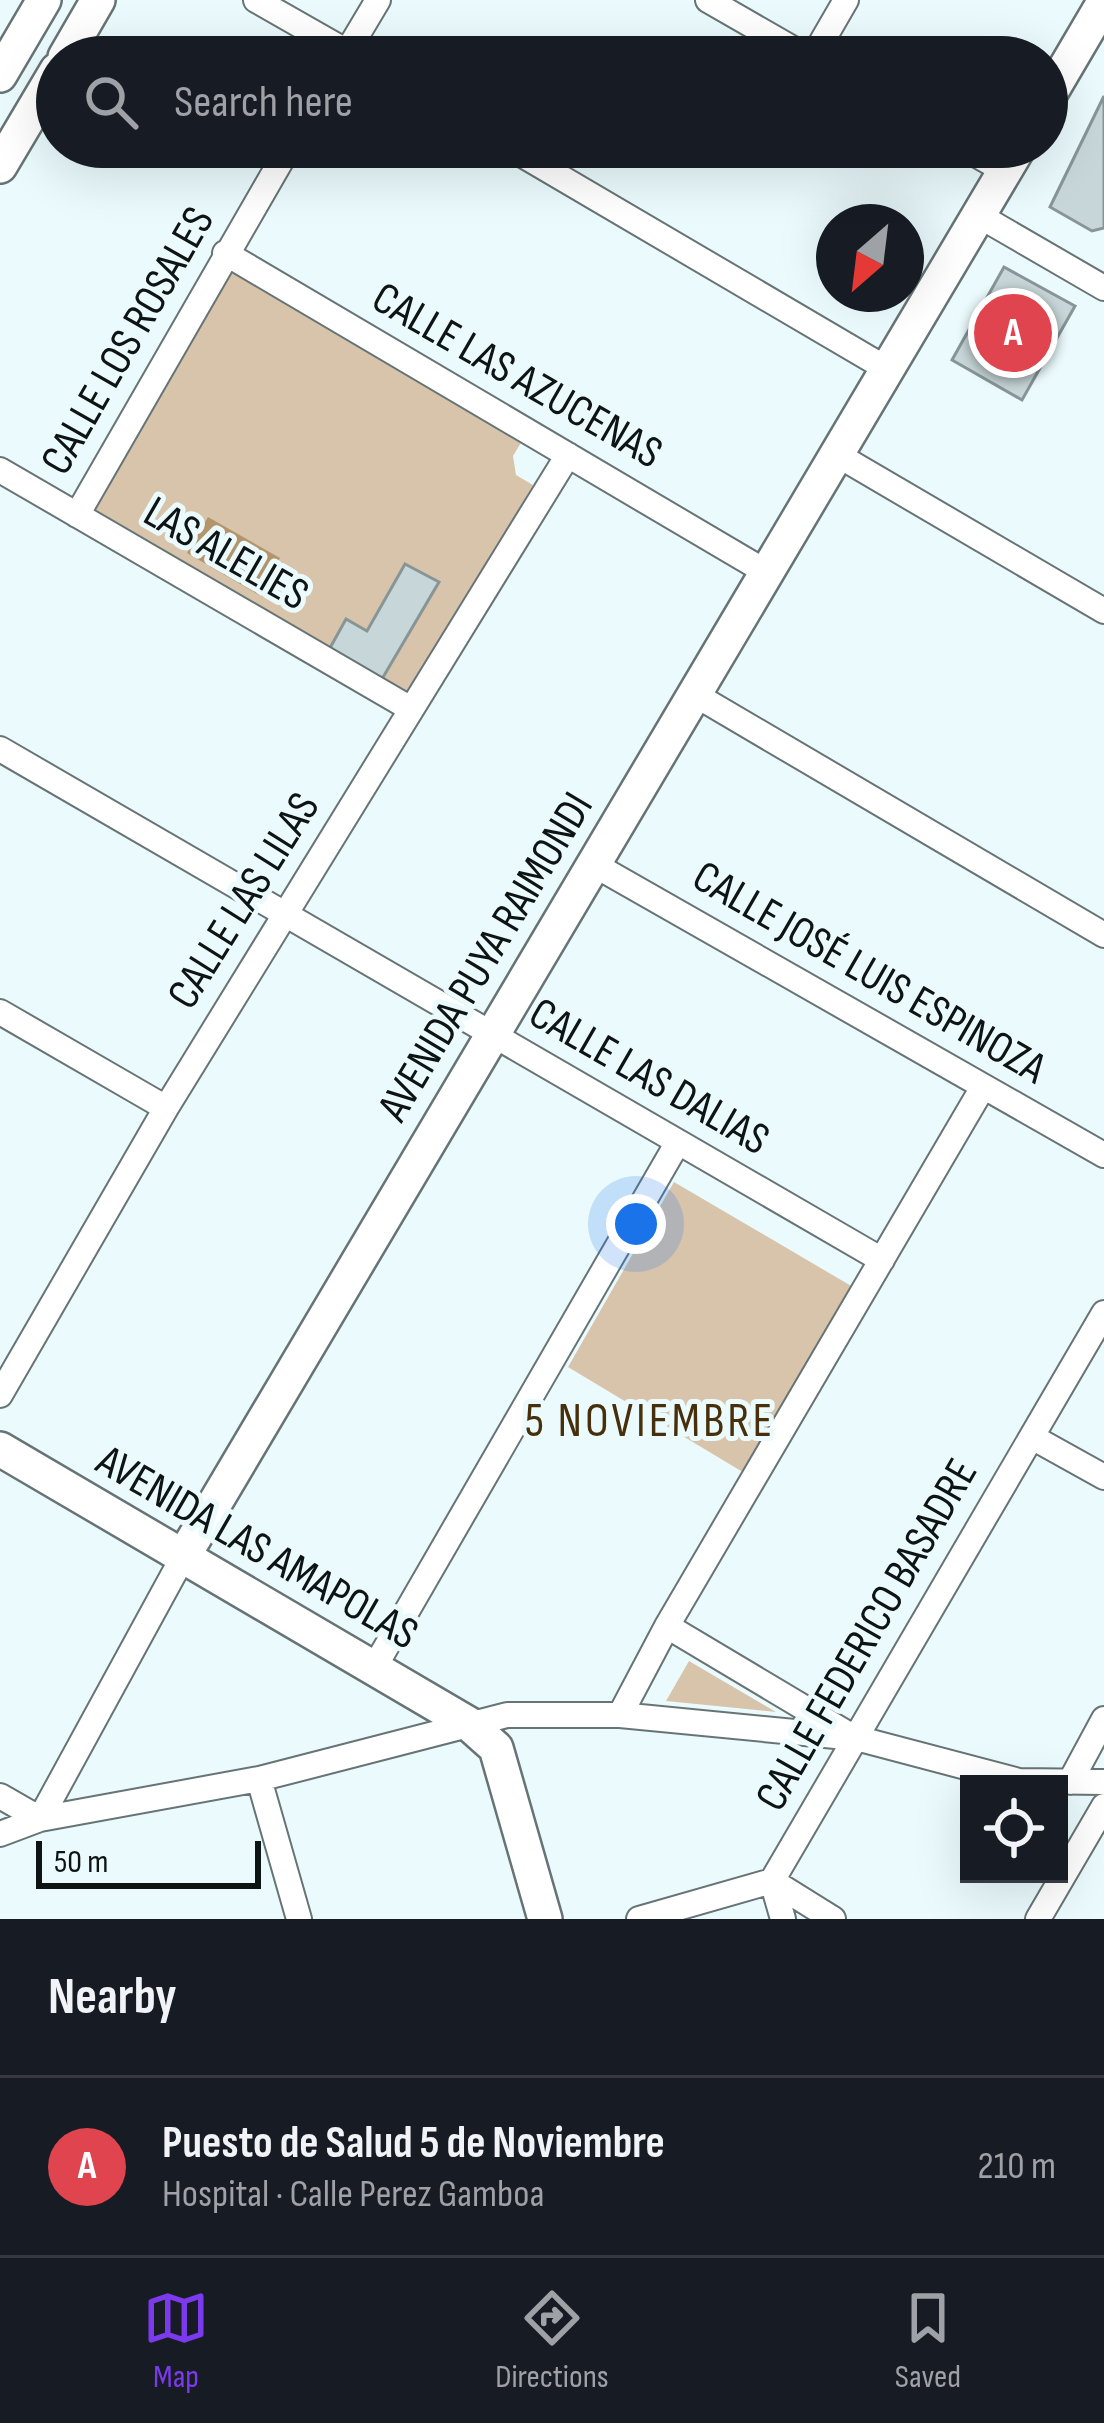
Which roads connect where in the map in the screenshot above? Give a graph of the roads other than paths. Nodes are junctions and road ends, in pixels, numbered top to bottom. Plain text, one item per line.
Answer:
1 (44, 0) edge
2 (98, 0) edge
3 (256, 0) edge
4 (378, 0) edge
5 (708, 0) edge
6 (846, 0) edge
7 (1101, 14) edge
8 (77, 36) edge
9 (317, 36) edge
10 (359, 36) edge
11 (772, 36) edge
12 (823, 36) edge
13 (1068, 66) edge
14 (0, 75) edge
15 (36, 105) edge
16 (0, 166) edge
17 (277, 168) edge
18 (545, 168) edge
19 (1007, 168) edge
20 (978, 215) junction
21 (225, 254) junction
22 (1104, 288) edge
23 (886, 369) junction
24 (836, 454) junction
25 (568, 455) junction
26 (0, 470) edge
27 (77, 515) junction
28 (766, 572) junction
29 (1104, 610) edge
30 (694, 694) junction
31 (411, 709) junction
32 (0, 749) edge
33 (593, 864) junction
34 (286, 914) junction
35 (1104, 935) edge
36 (0, 1012) edge
37 (493, 1035) junction
38 (983, 1087) junction
39 (166, 1108) junction
40 (678, 1142) junction
41 (1104, 1155) edge
42 (882, 1260) junction
43 (1104, 1313) edge
44 (0, 1395) edge
45 (1032, 1437) junction
46 (0, 1449) edge
47 (1104, 1477) edge
48 (183, 1557) junction
49 (667, 1626) junction
50 (374, 1668) junction
51 (620, 1715) junction
52 (1104, 1719) edge
53 (469, 1724) junction
54 (856, 1738) junction
55 (259, 1779) junction
56 (1070, 1782) junction
57 (1104, 1782) edge
58 (0, 1796) edge
59 (1104, 1806) edge
60 (40, 1819) junction
61 (0, 1834) edge
62 (772, 1881) junction
63 (299, 1919) edge
64 (545, 1919) edge
65 (640, 1919) edge
66 (783, 1919) edge
67 (833, 1919) edge
68 (1038, 1919) edge

1 - 14 street
2 - 8 street
3 - 9 street
4 - 10 street
5 - 11 street
6 - 12 street
7 - 13 street
15 - 16 street
17 - 21 street, CALLE LOS ROSALES
18 - 23 street
19 - 20 street, AVENIDA PUYA RAIMONDI
20 - 22 street
20 - 23 street, AVENIDA PUYA RAIMONDI
21 - 25 street, CALLE LAS AZUCENAS
21 - 27 street, CALLE LOS ROSALES
23 - 24 street, AVENIDA PUYA RAIMONDI
24 - 28 street, AVENIDA PUYA RAIMONDI
24 - 29 street
25 - 28 street, CALLE LAS AZUCENAS
25 - 31 street, CALLE LAS LILAS
26 - 27 street, LAS ALELIES
27 - 31 street, LAS ALELIES
28 - 30 street, AVENIDA PUYA RAIMONDI
30 - 33 street, AVENIDA PUYA RAIMONDI
30 - 35 street
31 - 34 street, CALLE LAS LILAS
32 - 34 street, CALLE LAS DALIAS
33 - 37 street, AVENIDA PUYA RAIMONDI
33 - 38 street, CALLE JOSÉ LUIS ESPINOZA
34 - 37 street, CALLE LAS DALIAS
34 - 39 street, CALLE LAS LILAS
36 - 39 street
37 - 40 street, CALLE LAS DALIAS
37 - 48 street, AVENIDA PUYA RAIMONDI
38 - 41 street, CALLE JOSÉ LUIS ESPINOZA
38 - 42 street
39 - 44 street, CALLE LAS LILAS
40 - 42 street, CALLE LAS DALIAS
40 - 50 street
42 - 49 street
43 - 45 street, CALLE FEDERICO BASADRE
45 - 47 street
45 - 54 street, CALLE FEDERICO BASADRE
46 - 48 street, AVENIDA LAS AMAPOLAS
48 - 50 street, AVENIDA LAS AMAPOLAS
48 - 60 street, AVENIDA PUYA RAIMONDI
49 - 51 street
49 - 54 street
50 - 53 street, AVENIDA LAS AMAPOLAS
51 - 53 street
51 - 54 street
52 - 56 street
53 - 55 street
53 - 64 street
54 - 56 street
54 - 62 street, CALLE FEDERICO BASADRE
55 - 60 street
55 - 63 street
56 - 57 street
58 - 60 street
59 - 68 street
60 - 61 street
62 - 65 street, CALLE FEDERICO BASADRE
62 - 66 street
62 - 67 street

